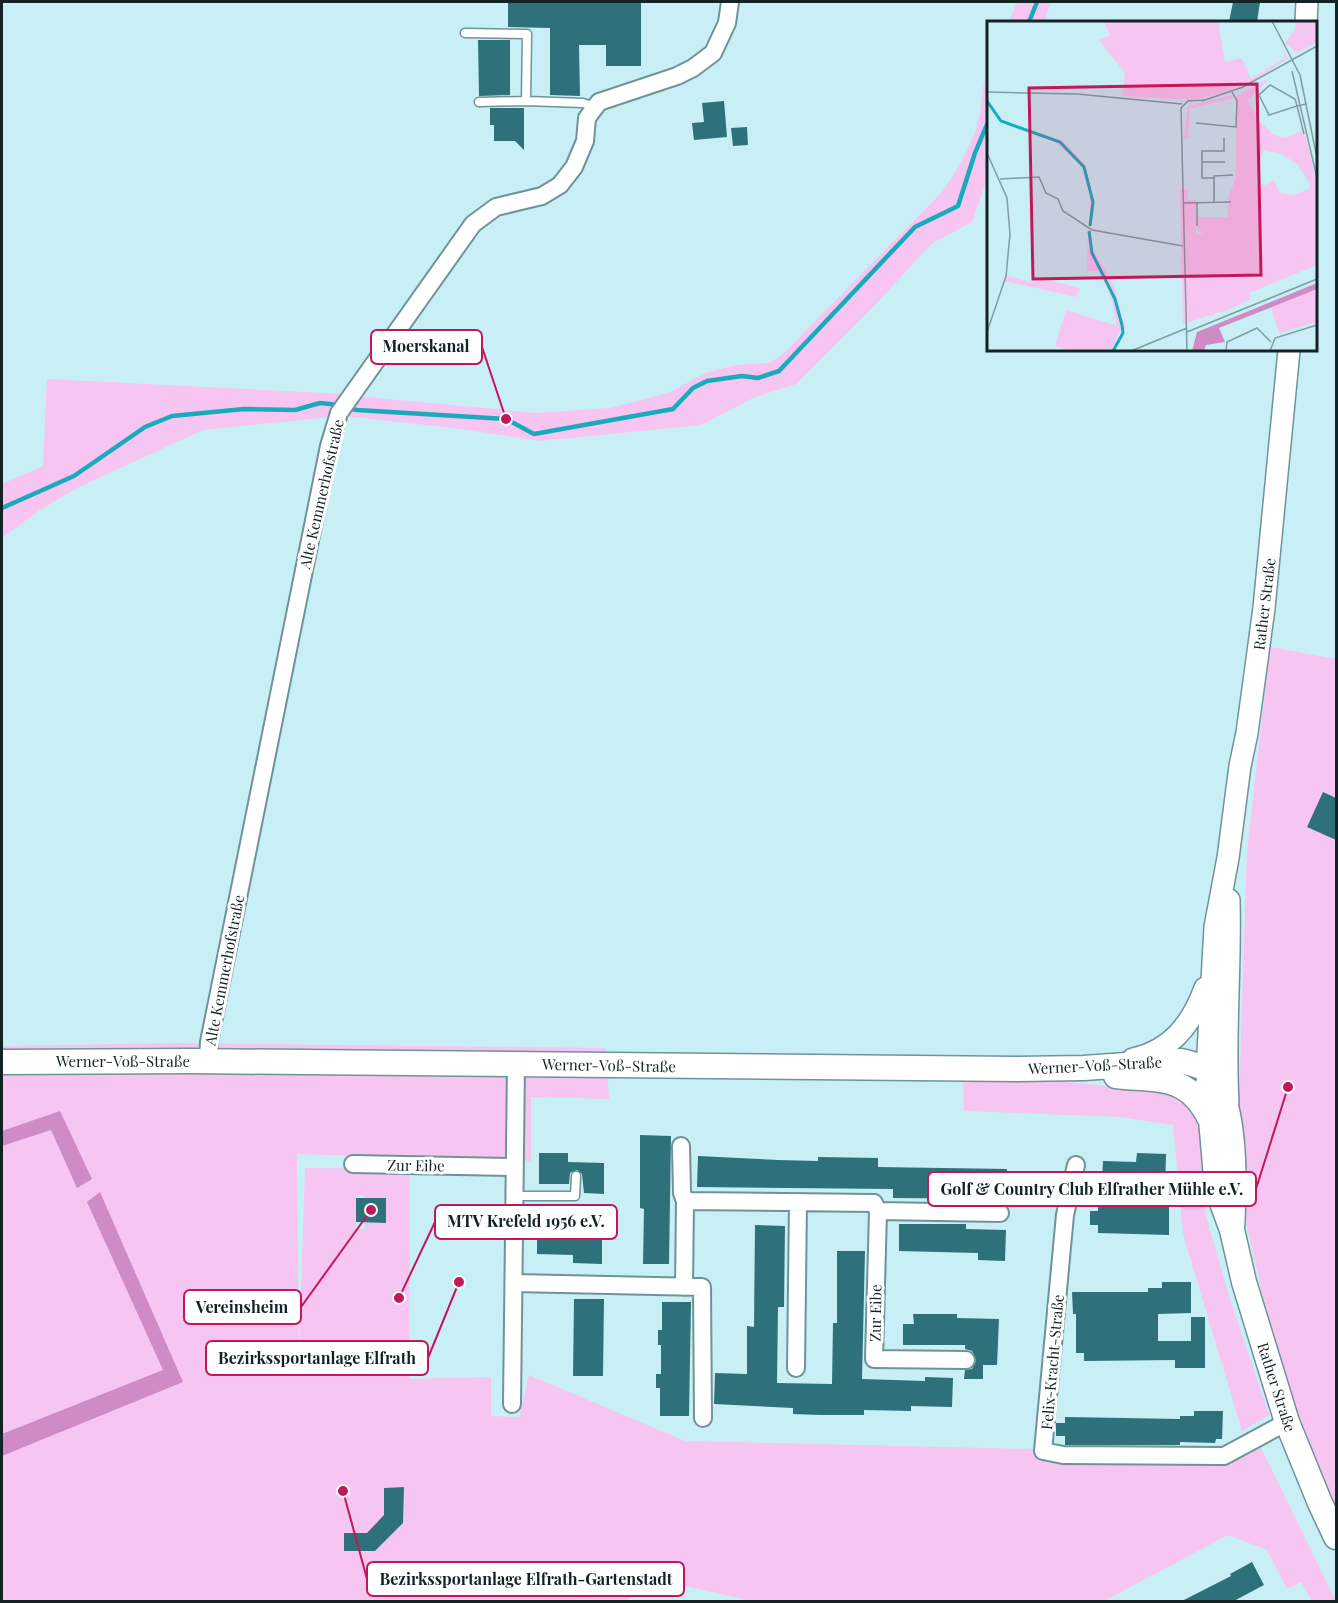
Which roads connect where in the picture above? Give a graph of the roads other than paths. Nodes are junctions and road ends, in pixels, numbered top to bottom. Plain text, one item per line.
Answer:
1 (730, 2) edge
2 (1307, 2) edge
3 (1306, 21) edge
4 (465, 33) dead end
5 (526, 101) junction
6 (479, 102) dead end
7 (595, 108) junction
8 (1289, 351) edge
9 (1228, 858) junction
10 (1211, 971) junction
11 (208, 1061) junction
12 (2, 1062) edge
13 (516, 1064) junction
14 (1084, 1068) junction
15 (1213, 1072) junction
16 (1180, 1084) junction
17 (1220, 1119) junction
18 (681, 1146) dead end
19 (353, 1164) dead end
20 (1076, 1164) dead end
21 (515, 1167) junction
22 (576, 1176) dead end
23 (515, 1196) junction
24 (685, 1201) junction
25 (798, 1202) junction
26 (878, 1211) junction
27 (1000, 1213) dead end
28 (514, 1283) junction
29 (684, 1287) junction
30 (966, 1360) dead end
31 (796, 1368) dead end
32 (512, 1404) dead end
33 (703, 1418) dead end
34 (1287, 1422) junction
35 (1336, 1537) edge

1 - 7 street
2 - 3 street
4 - 5 lane
5 - 6 lane
5 - 7 lane
7 - 11 street, Alte Kemmerhofstraße
8 - 9 street, Rather Straße
9 - 10 street, Rather Straße
9 - 15 street, Rather Straße
10 - 14 street, Rather Straße
10 - 15 street, Rather Straße
11 - 12 main road, Werner-Voß-Straße
11 - 13 main road, Werner-Voß-Straße
13 - 14 main road, Werner-Voß-Straße
13 - 21 street
14 - 15 main road, Werner-Voß-Straße
14 - 16 main road
15 - 16 main road
15 - 17 main road, Rather Straße
16 - 17 main road
17 - 34 main road, Rather Straße
18 - 24 street
19 - 21 street, Zur Eibe
20 - 34 street, Felix-Kracht-Straße
21 - 23 street
22 - 23 lane
23 - 28 street
24 - 25 street
24 - 29 street
25 - 26 street
25 - 31 street
26 - 27 street
26 - 30 street, Zur Eibe
28 - 29 street
28 - 32 street
29 - 33 street
34 - 35 main road, Rather Straße

